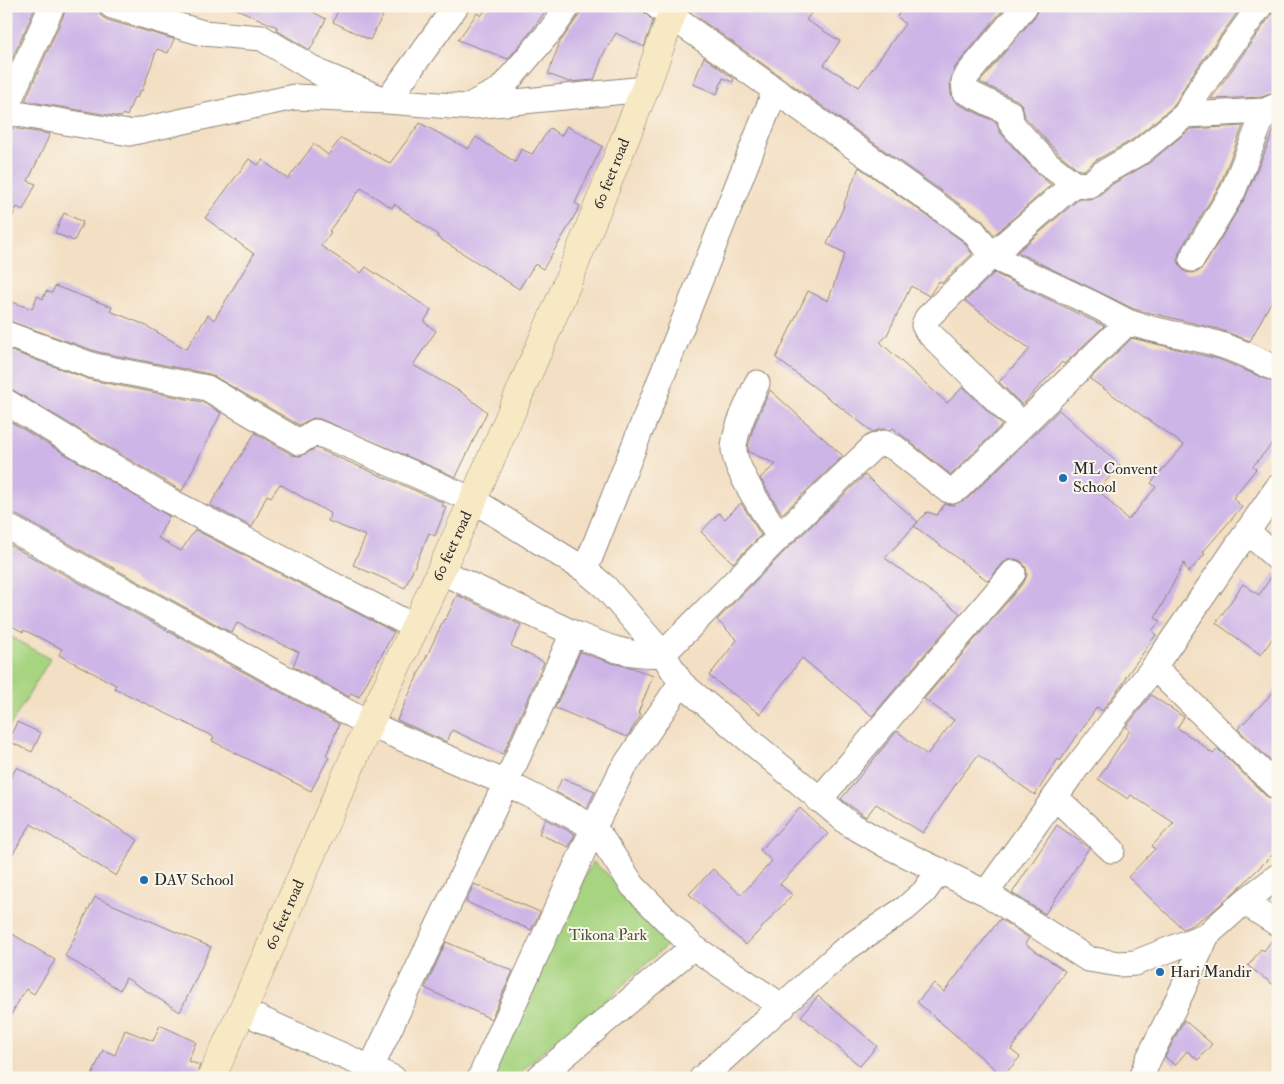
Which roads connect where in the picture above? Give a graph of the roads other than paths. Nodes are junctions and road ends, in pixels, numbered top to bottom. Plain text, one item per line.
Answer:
1 (52, 6) edge
2 (112, 6) edge
3 (456, 6) edge
4 (568, 6) edge
5 (1024, 6) edge
6 (1260, 6) edge
7 (668, 10) edge
8 (645, 89) junction
9 (775, 91) junction
10 (386, 101) junction
11 (6, 107) edge
12 (464, 107) junction
13 (1271, 108) edge
14 (6, 112) edge
15 (1186, 115) junction
16 (1074, 184) junction
17 (991, 256) junction
18 (1192, 259) dead end
19 (1128, 322) junction
20 (6, 334) edge
21 (1278, 370) edge
22 (757, 383) dead end
23 (6, 402) edge
24 (1022, 425) junction
25 (1278, 487) edge
26 (473, 500) junction
27 (6, 526) edge
28 (1247, 531) junction
29 (779, 537) junction
30 (1278, 559) edge
31 (585, 570) junction
32 (440, 571) junction
33 (1013, 573) dead end
34 (415, 627) junction
35 (573, 633) junction
36 (663, 654) junction
37 (1154, 667) junction
38 (680, 683) junction
39 (369, 724) junction
40 (506, 783) junction
41 (1278, 788) edge
42 (1056, 798) junction
43 (819, 800) junction
44 (594, 827) junction
45 (1112, 850) dead end
46 (940, 870) junction
47 (1278, 876) edge
48 (986, 893) junction
49 (1244, 902) junction
50 (1278, 924) edge
51 (1207, 935) junction
52 (693, 946) junction
53 (783, 1007) junction
54 (242, 1012) junction
55 (377, 1075) edge
56 (211, 1078) edge
57 (480, 1078) edge
58 (538, 1078) edge
59 (702, 1078) edge
60 (1141, 1078) edge

1 - 11 street
2 - 10 street
3 - 10 street
4 - 12 street
5 - 16 street
6 - 15 street
7 - 8 street, 60 feet road
7 - 9 street
8 - 12 street
8 - 26 street, 60 feet road
9 - 17 street
9 - 31 street
10 - 12 street
10 - 14 street
13 - 15 street
13 - 18 street
15 - 16 street
16 - 17 street
17 - 19 street
17 - 24 street
19 - 21 street
19 - 24 street
20 - 26 street
22 - 29 street
23 - 34 street
24 - 29 street
25 - 28 street
26 - 31 street
26 - 32 street, 60 feet road
27 - 39 street
28 - 30 street
28 - 37 street
29 - 36 street
31 - 36 street
32 - 34 street, 60 feet road
32 - 35 street
33 - 43 street
34 - 39 street, 60 feet road
35 - 36 street
35 - 40 street
36 - 38 street
37 - 41 street
37 - 42 street
38 - 43 street
38 - 44 street
39 - 40 street
39 - 54 street, 60 feet road
40 - 44 street
40 - 55 street
42 - 45 street
42 - 48 street
43 - 46 street
44 - 52 street
44 - 57 street
46 - 48 street
46 - 53 street
47 - 49 street
48 - 51 street
49 - 50 street
49 - 51 street
51 - 60 street
52 - 53 street
52 - 58 street
53 - 59 street
54 - 55 street
54 - 56 street, 60 feet road

